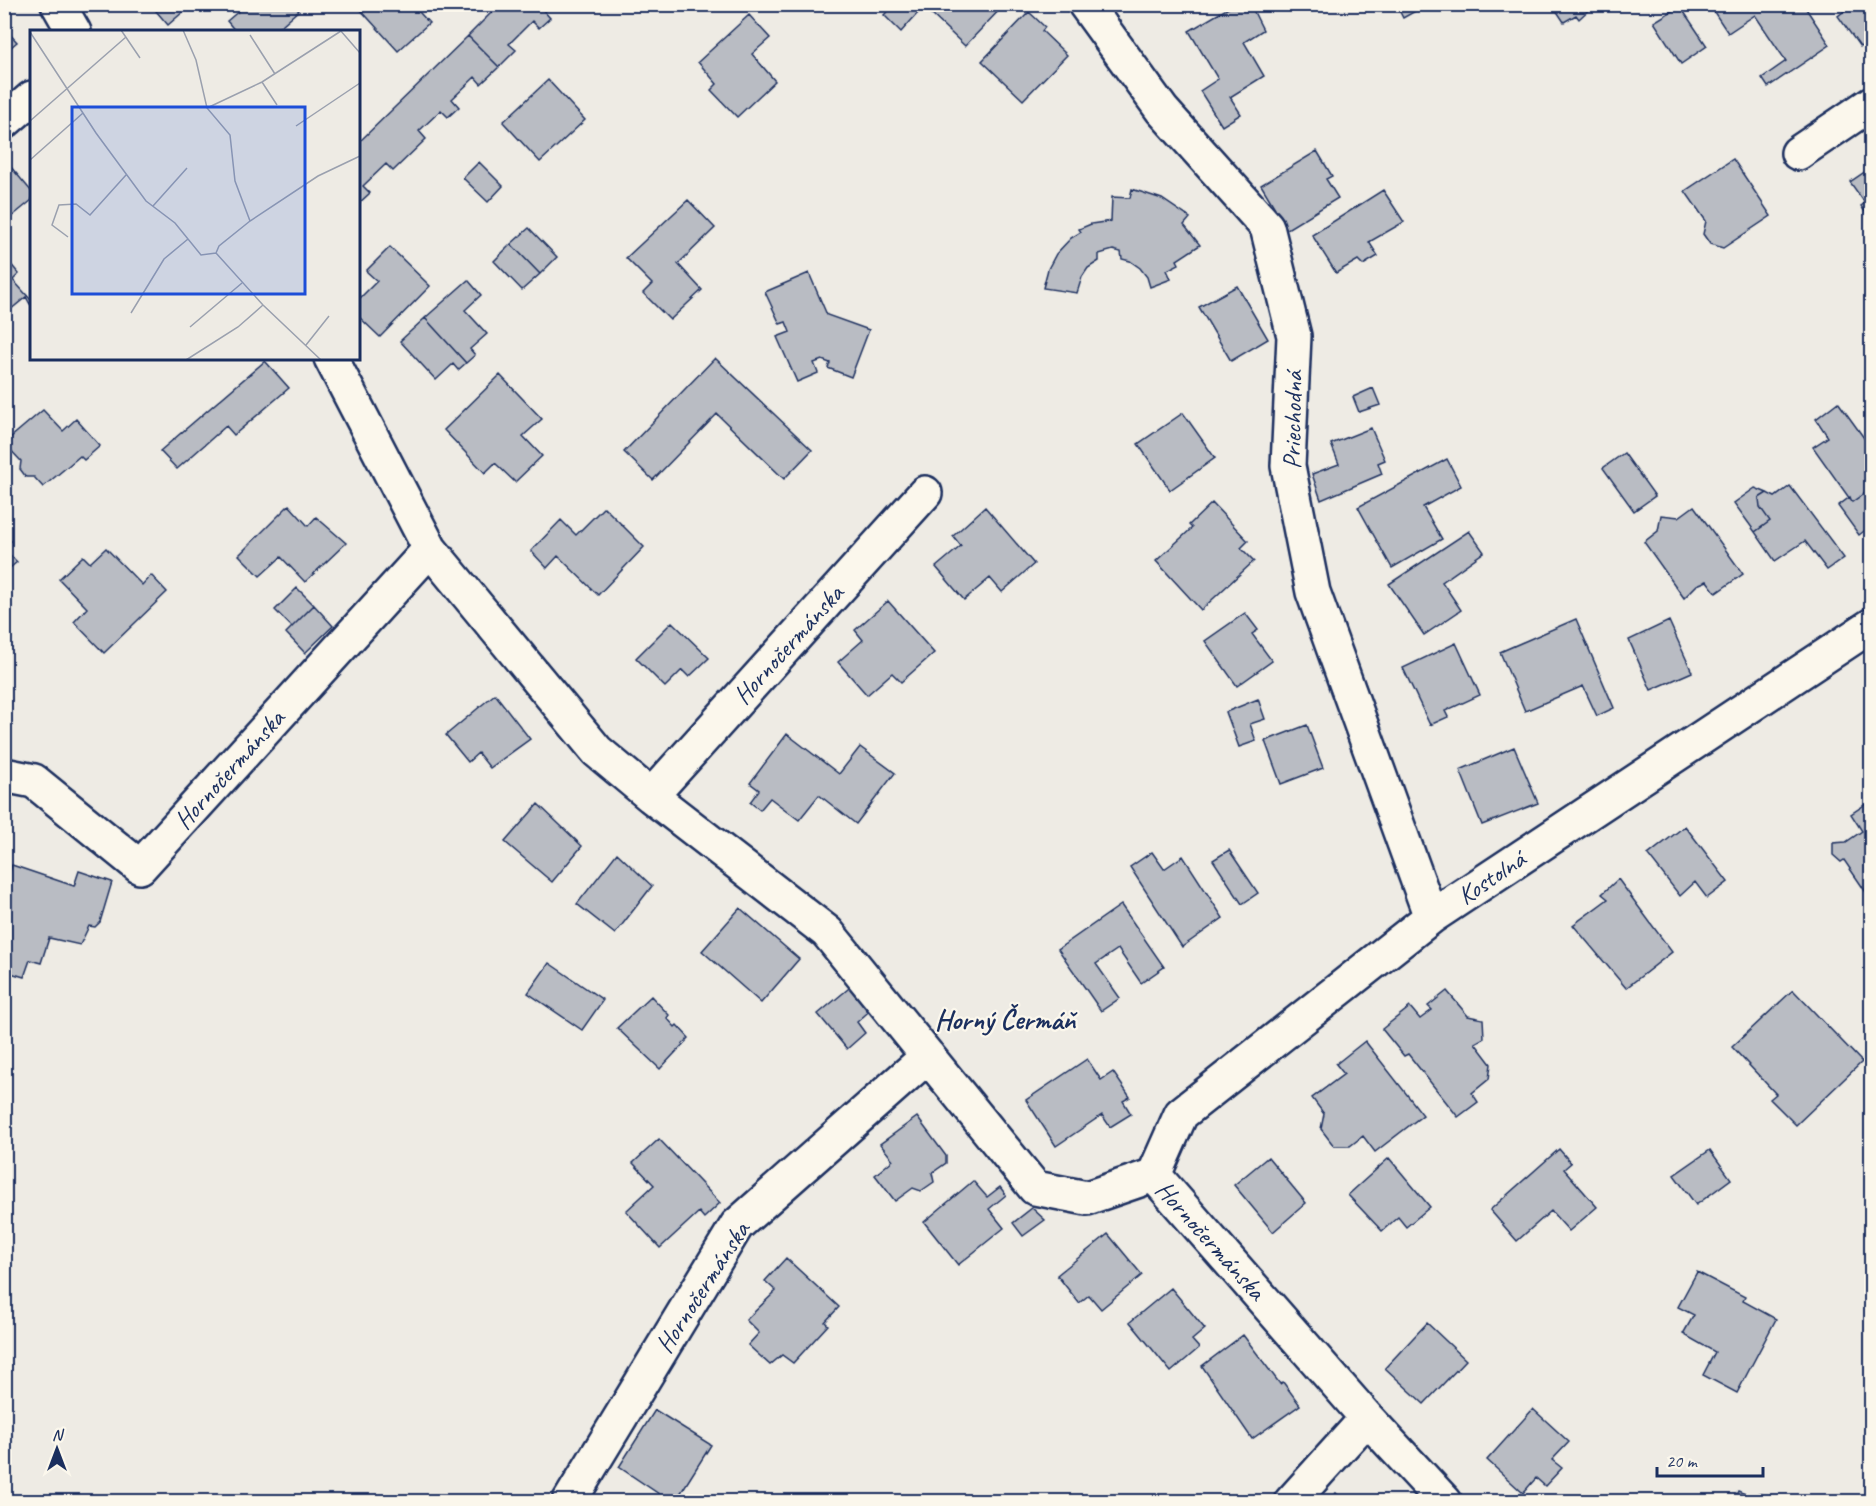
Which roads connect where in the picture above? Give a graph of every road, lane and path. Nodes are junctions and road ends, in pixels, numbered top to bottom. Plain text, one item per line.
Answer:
1 (58, 4) edge
2 (1086, 5) edge
3 (73, 30) edge
4 (30, 100) edge
5 (1872, 103) edge
6 (4, 122) edge
7 (1797, 153) dead end
8 (332, 360) edge
9 (925, 493) dead end
10 (430, 549) junction
11 (1872, 625) edge
12 (4, 775) edge
13 (651, 796) junction
14 (1431, 916) junction
15 (928, 1056) junction
16 (1154, 1174) junction
17 (1367, 1418) junction
18 (569, 1502) edge
19 (1291, 1502) edge
20 (1445, 1502) edge

1 - 3 street
2 - 14 street, Priechodná
4 - 6 street
5 - 7 street
8 - 10 street, Hornočermánska
9 - 13 street, Hornočermánska
10 - 12 street, Hornočermánska
10 - 13 street, Hornočermánska
11 - 14 street, Kostolná
13 - 15 street, Hornočermánska
14 - 16 street, Kostolná
15 - 16 street, Hornočermánska
15 - 18 street, Hornočermánska
16 - 17 street, Hornočermánska
17 - 19 street
17 - 20 street, Hornočermánska

